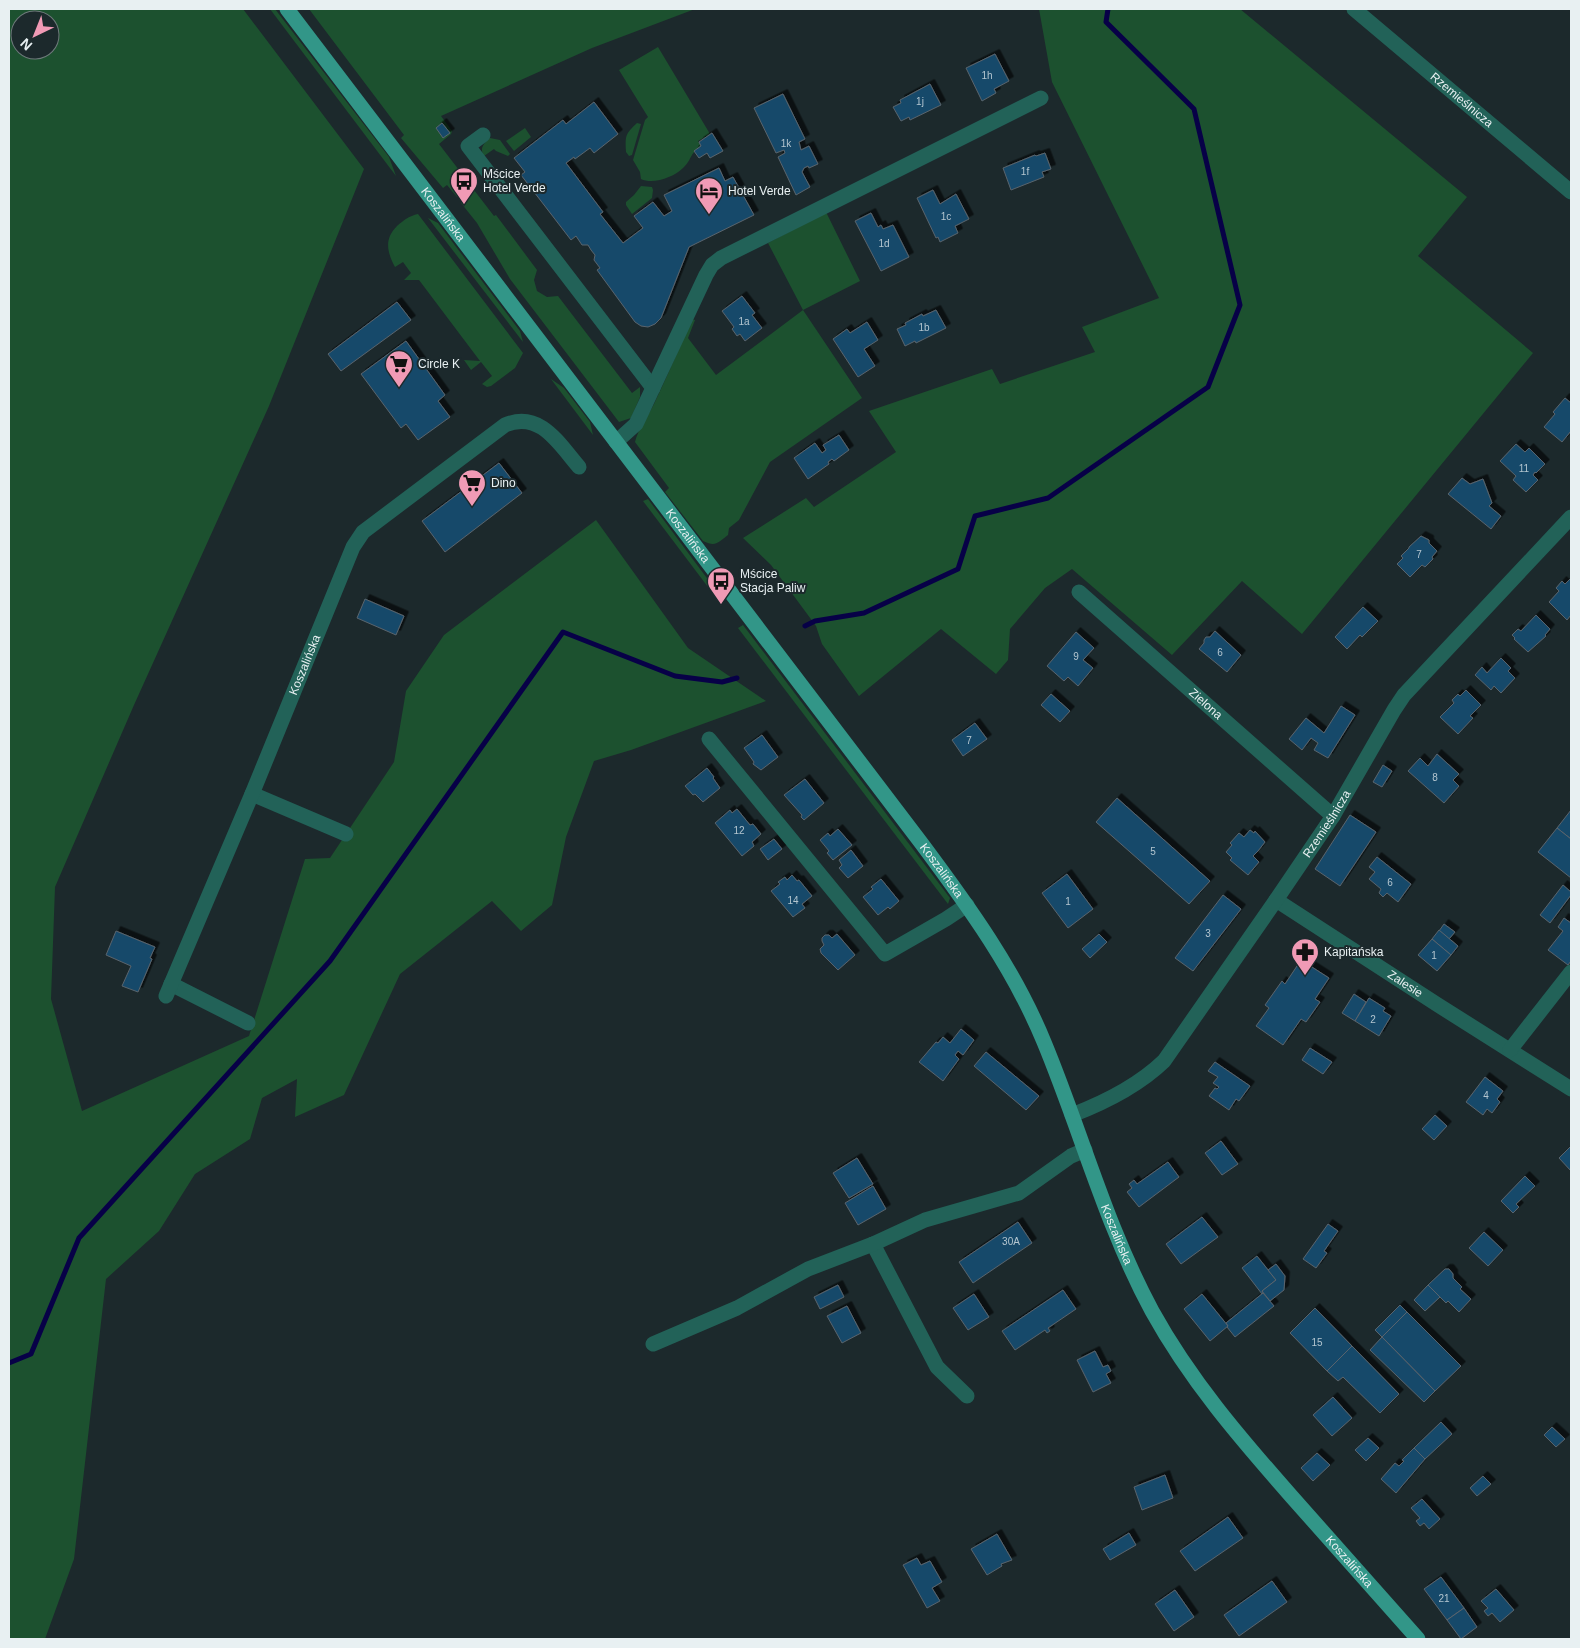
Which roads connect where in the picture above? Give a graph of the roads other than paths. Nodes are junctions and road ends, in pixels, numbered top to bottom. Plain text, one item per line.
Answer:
1 (286, 9) edge
2 (1354, 9) edge
3 (1041, 98) dead end
4 (482, 135) dead end
5 (1571, 192) edge
6 (653, 388) junction
7 (616, 442) junction
8 (579, 467) dead end
9 (1571, 517) edge
10 (1079, 592) dead end
11 (709, 739) dead end
12 (252, 794) junction
13 (1333, 816) junction
14 (346, 834) dead end
15 (1276, 900) junction
16 (967, 905) junction
17 (1571, 972) edge
18 (248, 1023) dead end
19 (1510, 1050) junction
20 (1571, 1089) edge
21 (1072, 1115) junction
22 (1085, 1150) junction
23 (873, 1244) junction
24 (653, 1344) dead end
25 (967, 1396) dead end
26 (1418, 1639) edge

1 - 7 main road, Koszalińska
2 - 5 street, Rzemieślnicza
3 - 6 street
4 - 6 street
6 - 7 street
7 - 16 main road, Koszalińska
8 - 12 street, Koszalińska
9 - 13 street, Rzemieślnicza
10 - 13 street, Zielona
11 - 16 street
12 - 14 street
12 - 18 street, Koszalińska
13 - 15 street, Rzemieślnicza
15 - 19 street, Zalesie
15 - 21 street, Rzemieślnicza
16 - 21 main road, Koszalińska
17 - 19 street
19 - 20 street, Zalesie
21 - 22 main road, Koszalińska
22 - 23 street
22 - 26 main road, Koszalińska
23 - 24 street
23 - 25 street

